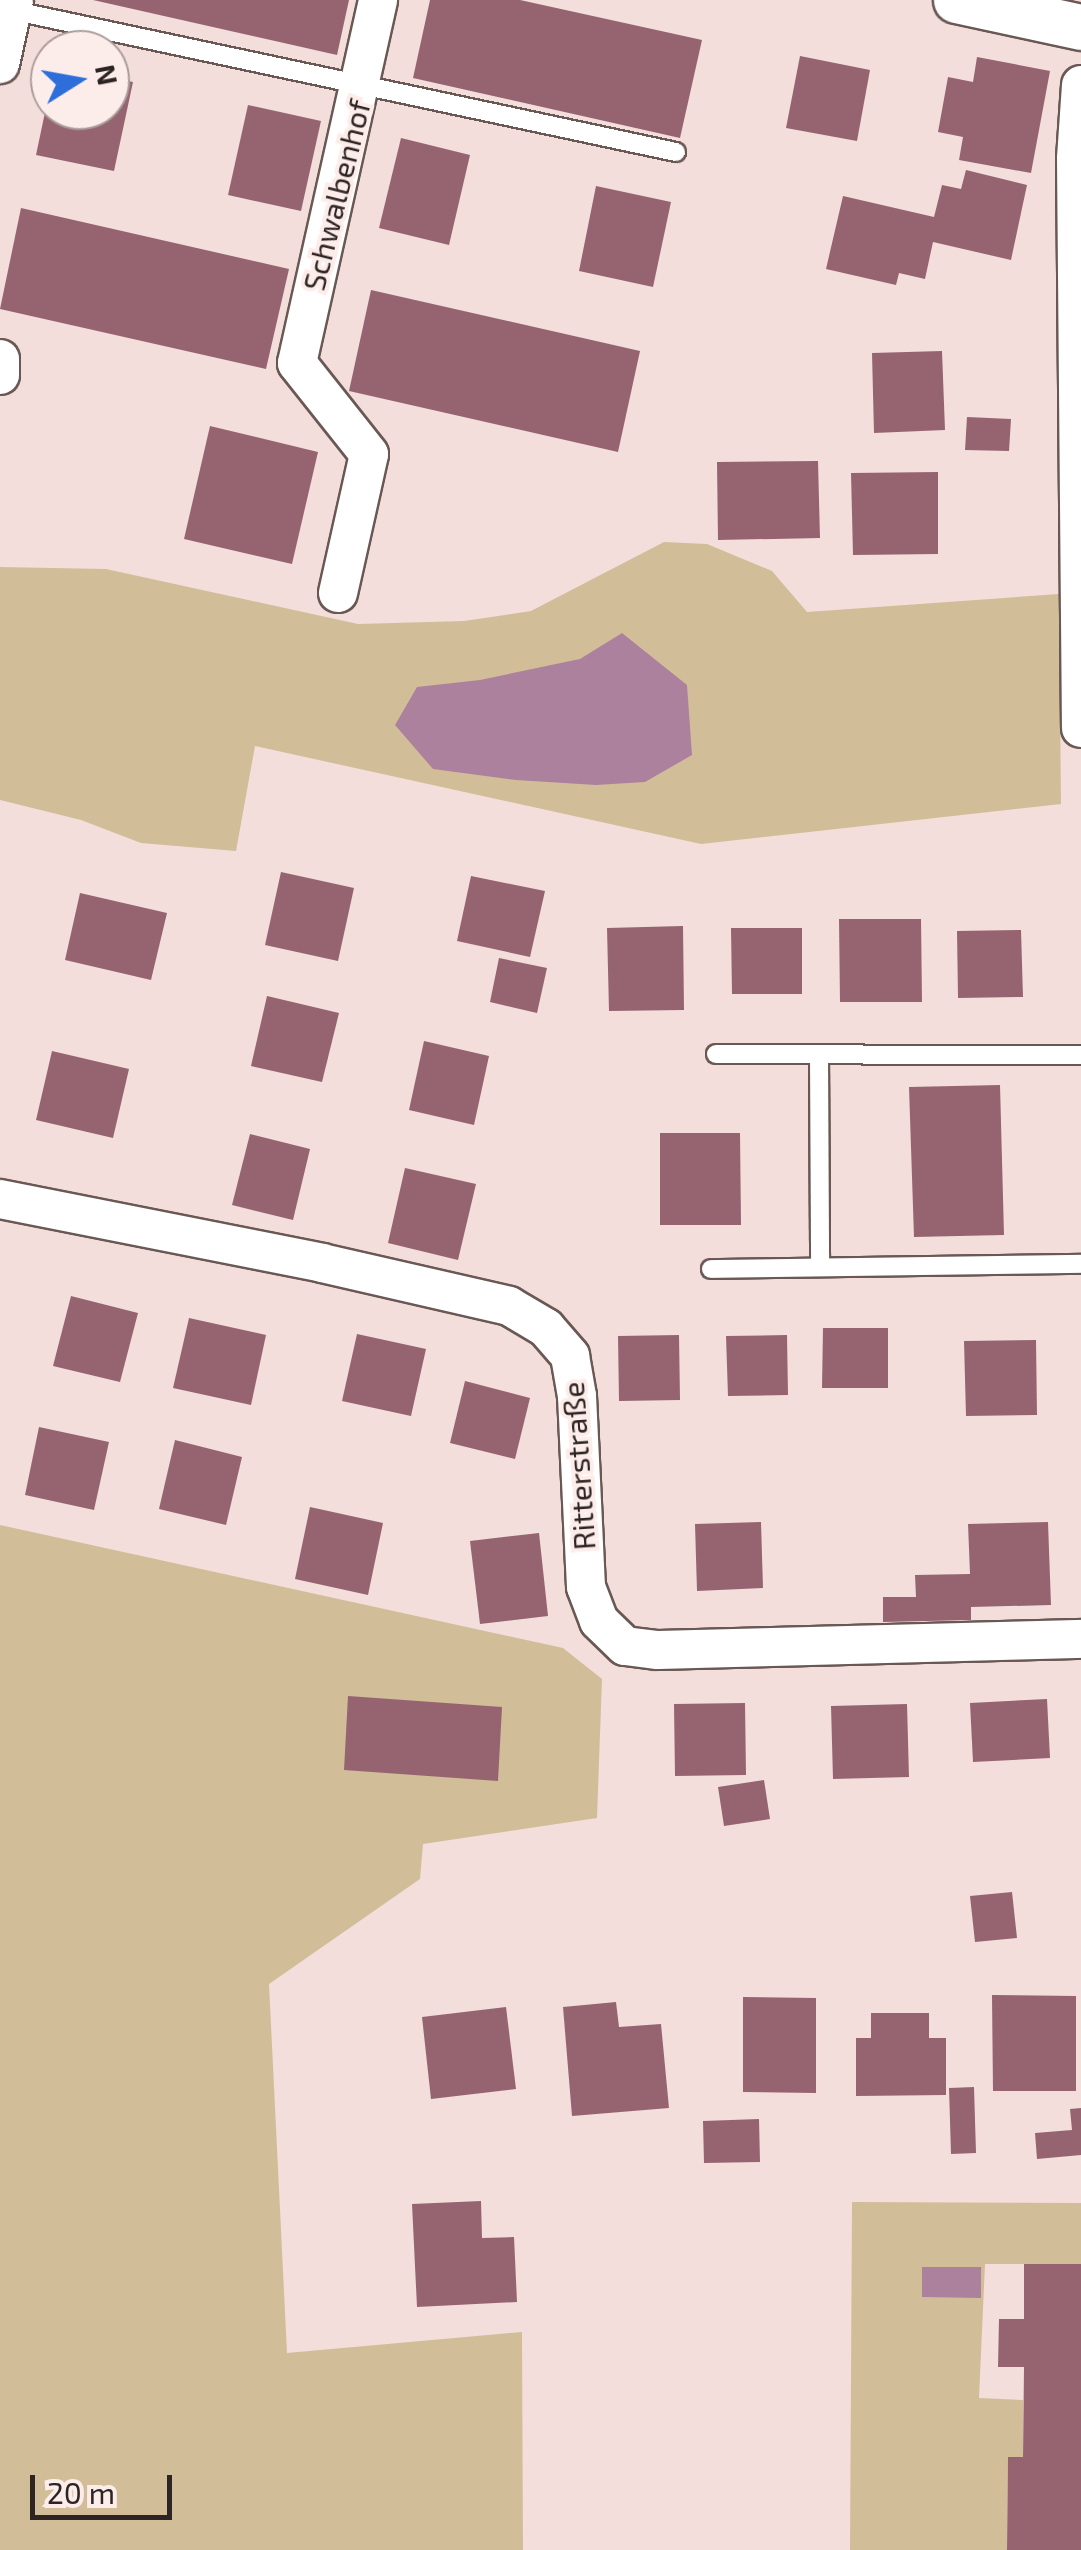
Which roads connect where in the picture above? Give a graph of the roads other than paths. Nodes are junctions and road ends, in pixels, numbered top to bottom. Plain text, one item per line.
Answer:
1 (378, 0) edge
2 (956, 0) edge
3 (9, 6) edge
4 (1081, 27) edge
5 (0, 64) edge
6 (1081, 85) edge
7 (359, 86) junction
8 (676, 152) dead end
9 (0, 359) edge
10 (0, 375) edge
11 (338, 593) dead end
12 (1081, 728) edge
13 (716, 1054) dead end
14 (1081, 1054) edge
15 (819, 1055) junction
16 (0, 1199) edge
17 (1081, 1264) edge
18 (820, 1267) junction
19 (711, 1270) dead end
20 (1081, 1639) edge

1 - 7 street
2 - 4 street
3 - 5 street
3 - 7 lane
6 - 12 street
7 - 8 lane, Schwalbenhof
7 - 11 street, Schwalbenhof
9 - 10 street
13 - 15 lane
14 - 15 lane
15 - 18 lane
16 - 20 street, Ritterstraße
17 - 18 lane
18 - 19 lane

